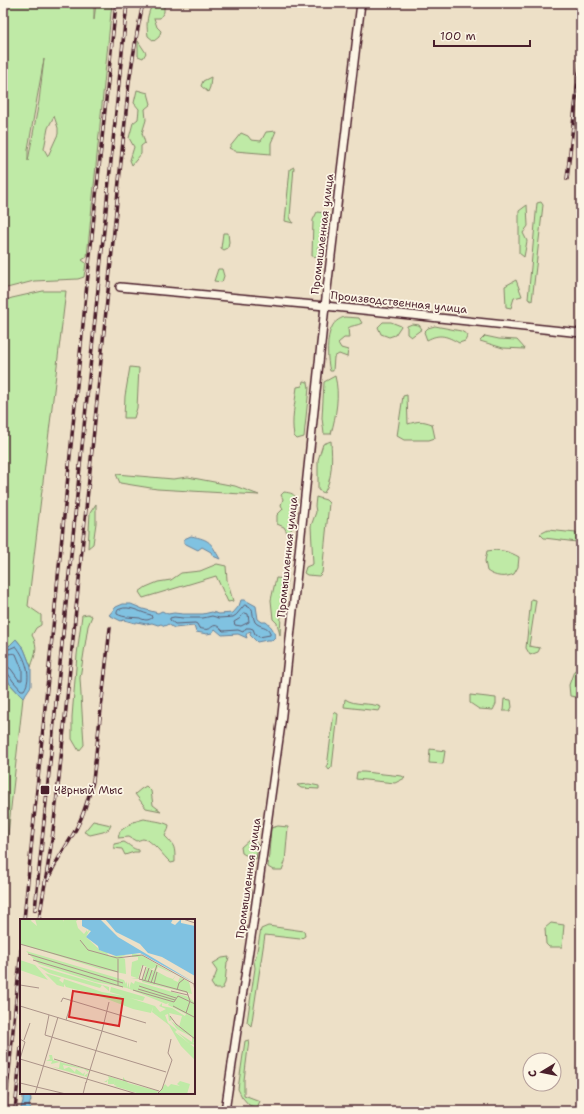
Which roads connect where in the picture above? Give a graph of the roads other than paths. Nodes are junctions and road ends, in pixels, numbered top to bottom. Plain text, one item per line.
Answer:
1 (361, 3) edge
2 (120, 287) dead end
3 (325, 306) junction
4 (581, 333) edge
5 (225, 1111) edge

1 - 3 street, Промышленная улица
2 - 3 street, Производственная улица
3 - 4 street, Производственная улица
3 - 5 street, Промышленная улица

